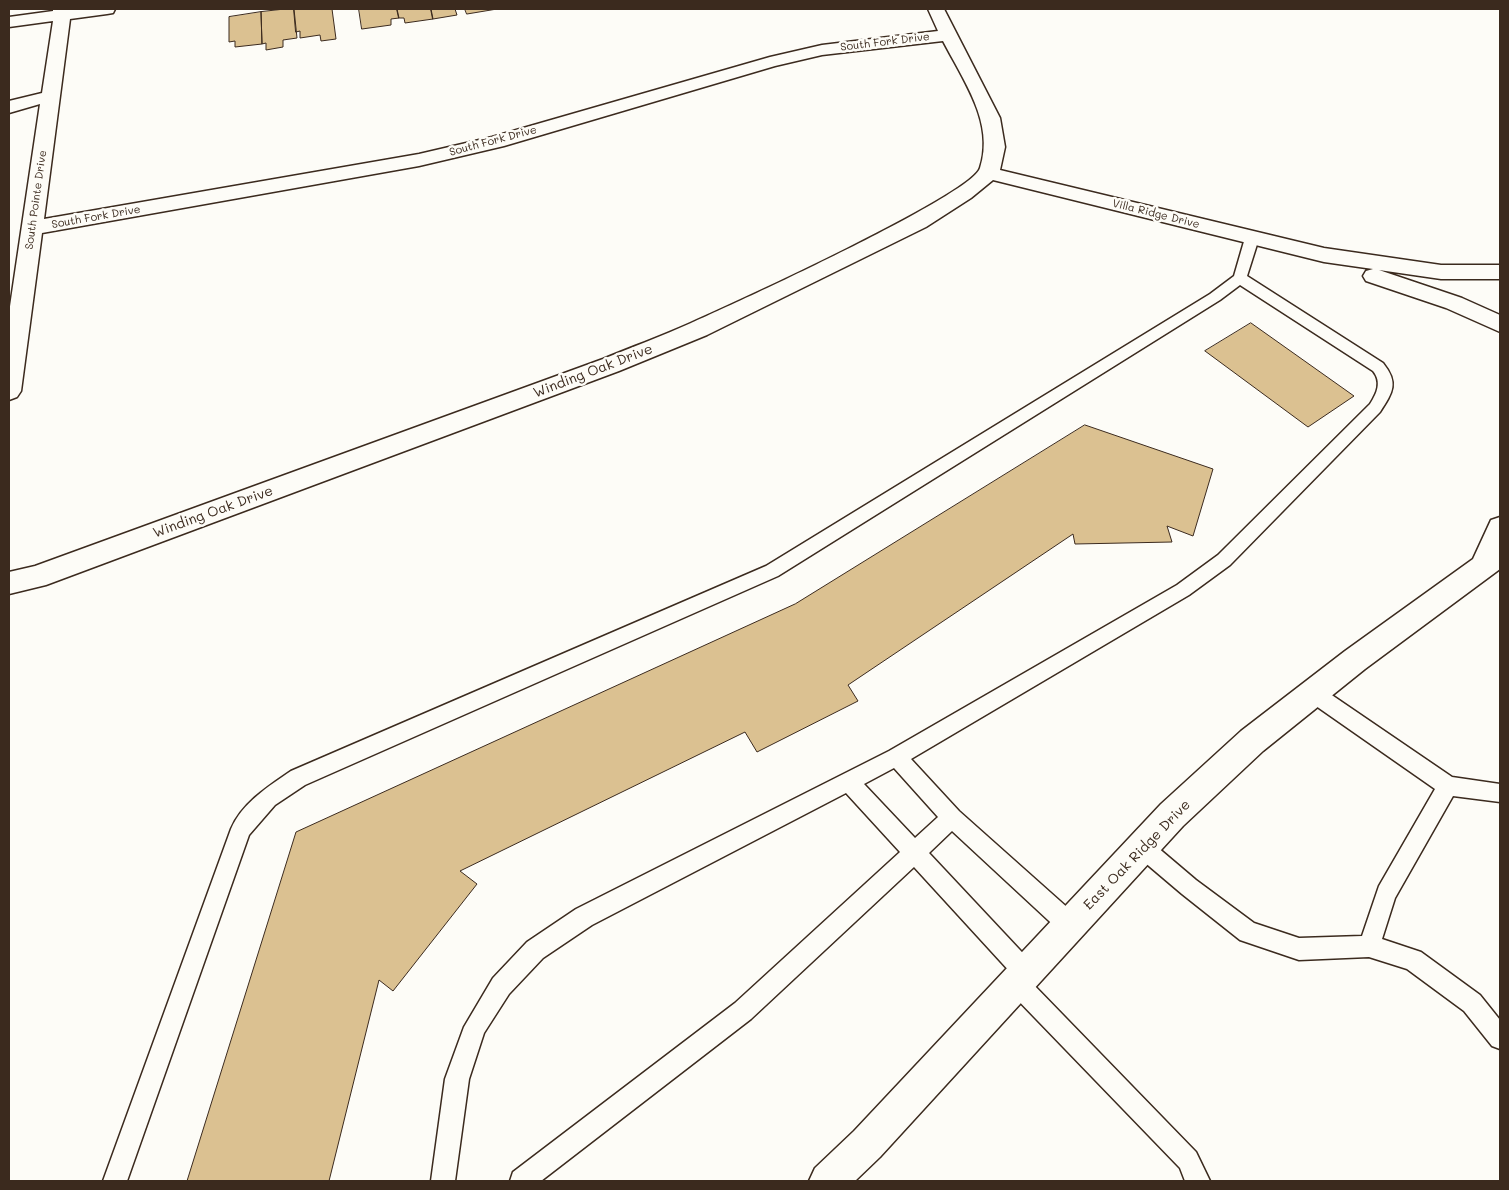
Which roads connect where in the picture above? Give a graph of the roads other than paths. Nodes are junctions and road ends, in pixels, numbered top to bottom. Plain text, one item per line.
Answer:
1 (107, 9) edge
2 (936, 9) edge
3 (62, 12) edge
4 (9, 22) edge
5 (949, 35) junction
6 (50, 96) junction
7 (9, 106) edge
8 (989, 173) junction
9 (33, 228) junction
10 (1252, 238) junction
11 (1324, 256) junction
12 (1500, 272) edge
13 (1240, 278) junction
14 (16, 292) edge
15 (1500, 324) edge
16 (9, 391) edge
17 (1500, 528) edge
18 (1491, 561) edge
19 (9, 583) edge
20 (1314, 692) junction
21 (896, 757) junction
22 (849, 782) junction
23 (1448, 786) junction
24 (1500, 793) edge
25 (952, 818) junction
26 (1143, 848) junction
27 (914, 852) junction
28 (1070, 925) junction
29 (1369, 946) junction
30 (1022, 978) junction
31 (1500, 1038) edge
32 (115, 1181) edge
33 (443, 1181) edge
34 (522, 1181) edge
35 (828, 1181) edge
36 (1198, 1181) edge

1 - 3 street
2 - 5 street
3 - 4 street
3 - 6 street, South Pointe Drive
5 - 8 street
5 - 9 street, South Fork Drive
6 - 7 street
6 - 9 street, South Pointe Drive
8 - 10 street, Villa Ridge Drive
8 - 19 street, Winding Oak Drive
9 - 14 street, South Pointe Drive
10 - 11 street, Villa Ridge Drive
10 - 13 lane
11 - 12 street, Villa Ridge Drive
11 - 15 street, Villa Ridge Drive
13 - 21 lane
13 - 32 lane
14 - 16 street, South Pointe Drive
17 - 18 street, East Oak Ridge Drive
18 - 20 street, East Oak Ridge Drive
20 - 23 lane
20 - 26 street, East Oak Ridge Drive
21 - 22 lane
21 - 25 lane
22 - 27 lane
22 - 33 lane
23 - 24 lane
23 - 29 lane
25 - 27 lane
25 - 28 lane
26 - 28 street, East Oak Ridge Drive
26 - 29 lane
27 - 30 lane
27 - 34 lane
28 - 30 street, East Oak Ridge Drive
29 - 31 lane
30 - 35 street, East Oak Ridge Drive
30 - 36 lane

